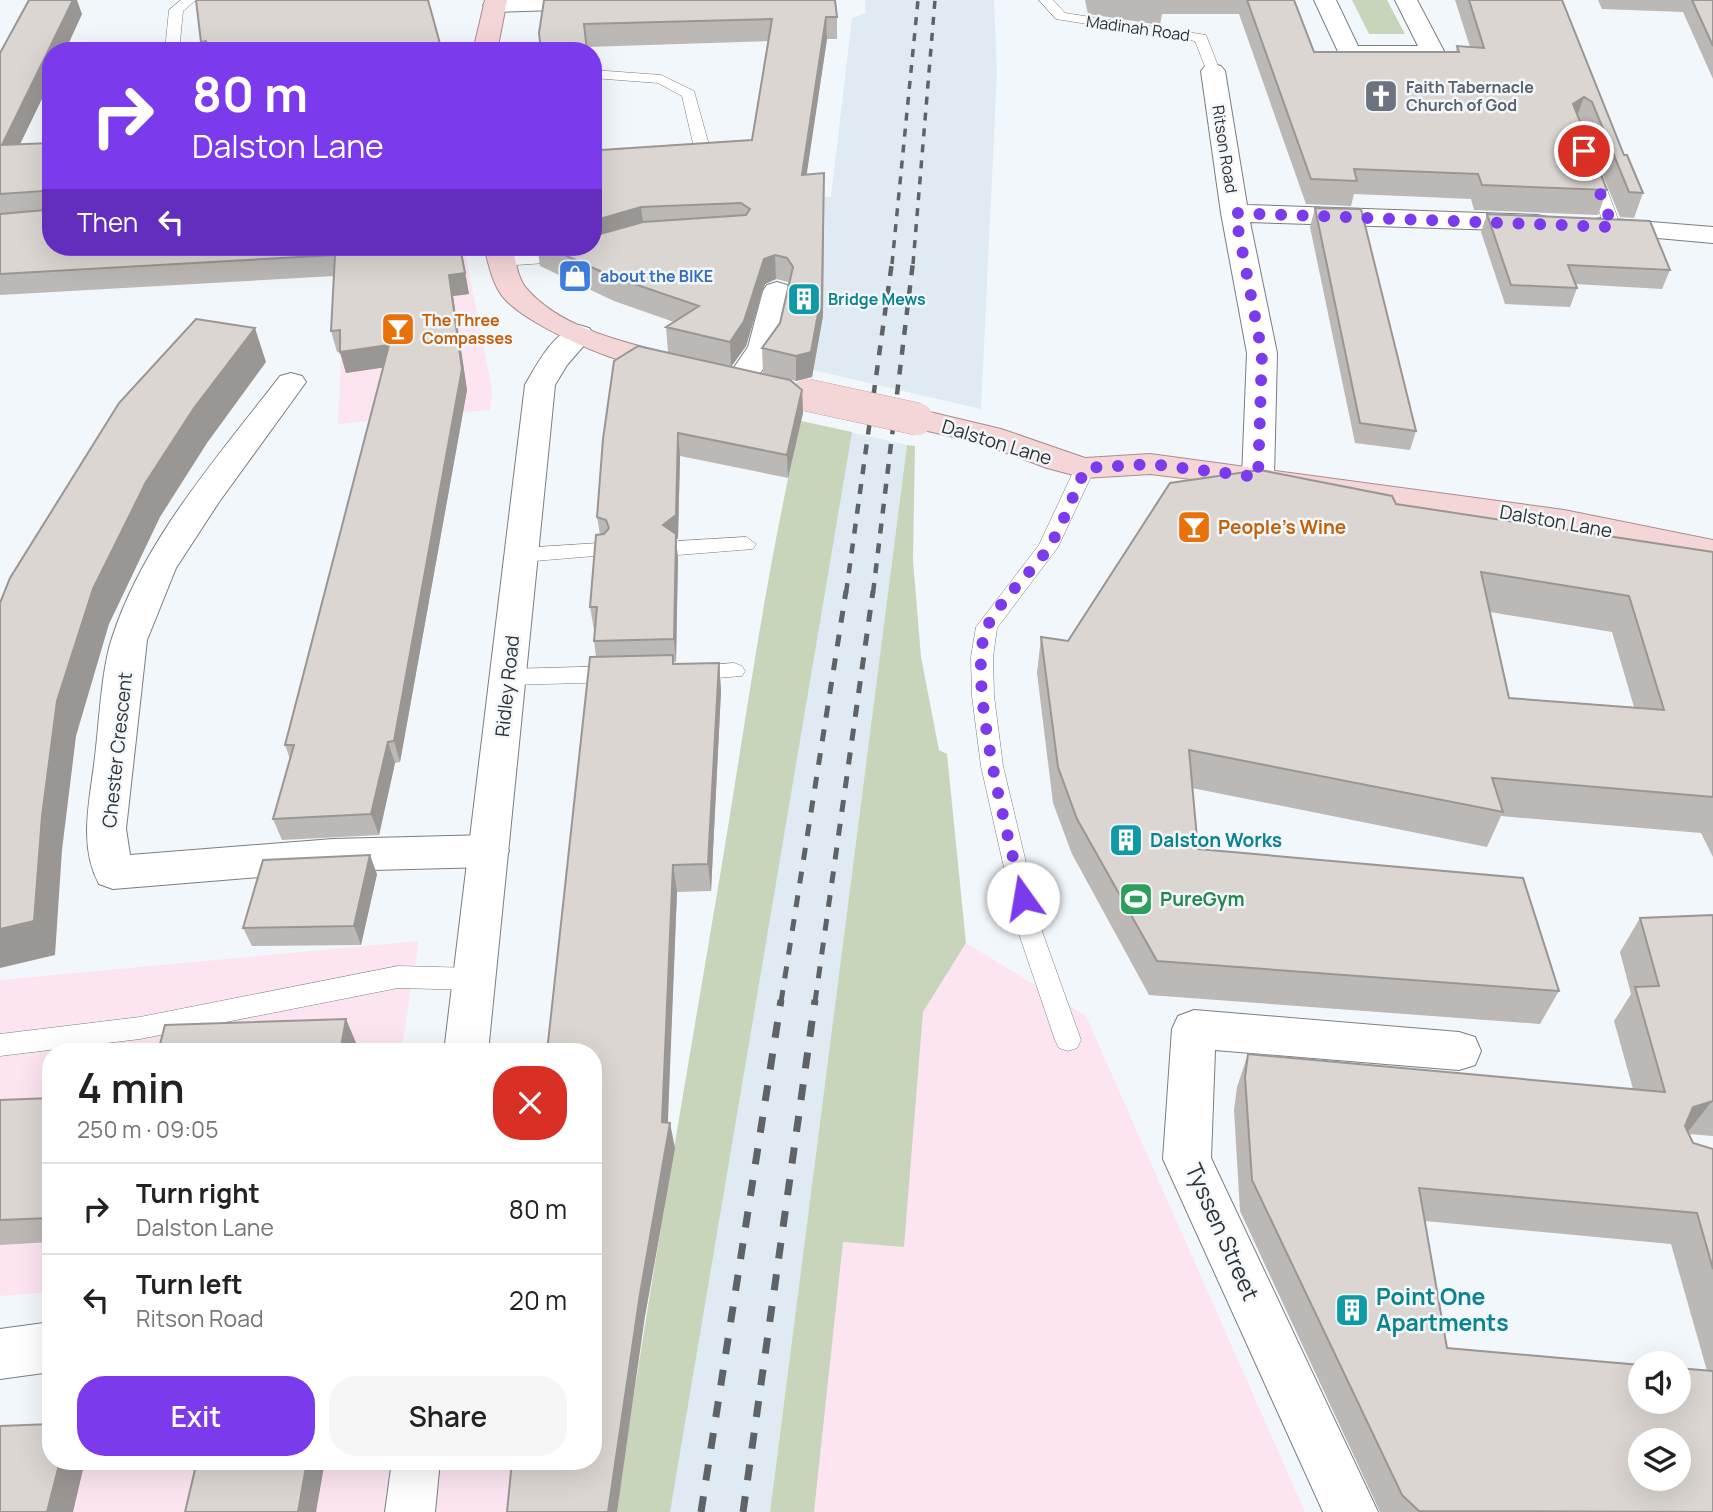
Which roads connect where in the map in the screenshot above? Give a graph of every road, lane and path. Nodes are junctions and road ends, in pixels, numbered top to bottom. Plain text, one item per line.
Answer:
1 (189, 0) edge
2 (654, 0) edge
3 (1046, 0) edge
4 (1325, 0) edge
5 (1406, 0) edge
6 (495, 3) edge
7 (173, 42) edge
8 (487, 42) edge
9 (1213, 71) joint
10 (602, 75) edge
11 (1584, 151) edge
12 (704, 156) edge
13 (1235, 213) junction
14 (1613, 227) junction
15 (1713, 234) edge
16 (501, 256) edge
17 (777, 291) edge
18 (579, 334) junction
19 (719, 374) junction
20 (291, 382) dead end
21 (1086, 468) junction
22 (1258, 477) junction
23 (746, 544) dead end
24 (678, 548) edge
25 (600, 550) edge
26 (1713, 551) edge
27 (522, 555) junction
28 (734, 671) dead end
29 (641, 673) edge
30 (668, 673) edge
31 (509, 677) junction
32 (489, 850) junction
33 (474, 979) junction
34 (1068, 1040) dead end
35 (467, 1043) edge
36 (0, 1045) edge
37 (1458, 1051) dead end
38 (42, 1348) edge
39 (0, 1354) edge
40 (415, 1470) edge
41 (410, 1512) edge
42 (1351, 1512) edge

1 - 7 lane
2 - 6 street
3 - 9 lane, Madinah Road
4 - 5 street
6 - 8 main road
9 - 13 street, Ritson Road
10 - 12 lane
11 - 14 lane
13 - 14 street
13 - 22 street, Ritson Road
14 - 15 street
16 - 18 main road, Dalston Lane
17 - 19 street
18 - 19 main road, Dalston Lane
18 - 27 street, Ridley Road
19 - 21 main road, Dalston Lane, bridge
20 - 32 street, Chester Crescent
21 - 22 main road, Dalston Lane
21 - 34 lane
22 - 26 main road, Dalston Lane
23 - 24 lane
25 - 27 lane
27 - 31 street, Ridley Road
28 - 30 lane
29 - 31 lane
31 - 32 street, Ridley Road
32 - 33 street, Ridley Road
33 - 35 street, Ridley Road
33 - 36 lane
37 - 42 street, Tyssen Street
38 - 39 street
40 - 41 street

